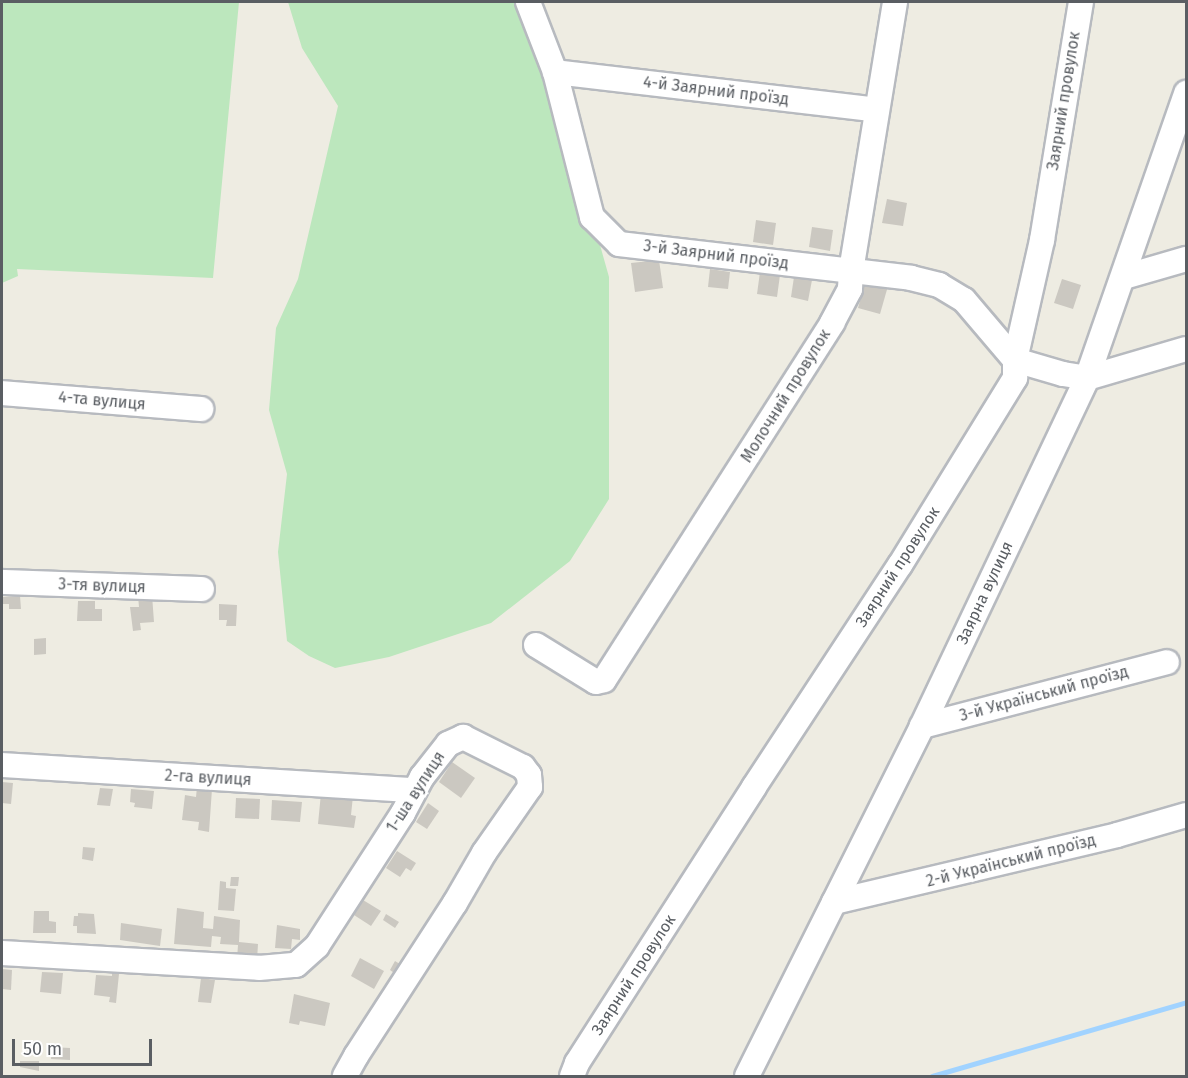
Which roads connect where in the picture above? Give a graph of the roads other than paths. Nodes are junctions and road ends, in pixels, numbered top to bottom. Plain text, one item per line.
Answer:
1 (528, 2) edge
2 (895, 2) edge
3 (1081, 2) edge
4 (555, 72) junction
5 (1186, 93) edge
6 (877, 110) junction
7 (1186, 259) edge
8 (851, 271) junction
9 (1124, 277) junction
10 (1186, 349) edge
11 (1015, 360) junction
12 (1087, 378) junction
13 (2, 393) edge
14 (201, 409) dead end
15 (2, 582) edge
16 (202, 589) dead end
17 (536, 645) dead end
18 (1167, 662) dead end
19 (922, 726) junction
20 (2, 765) edge
21 (414, 790) junction
22 (1186, 815) edge
23 (834, 902) junction
24 (2, 953) edge
25 (345, 1077) edge
26 (572, 1077) edge
27 (747, 1077) edge

1 - 4 street
2 - 6 street, Молочний провулок
3 - 11 street, Заярний провулок
4 - 6 street, 4-й Заярний проїзд
4 - 8 street, 3-й Заярний проїзд
5 - 9 street, Заярна вулиця
6 - 8 street, Молочний провулок
7 - 9 street
8 - 11 street, 3-й Заярний проїзд
8 - 17 street, Молочний провулок
9 - 12 street, Заярна вулиця
10 - 12 street
11 - 12 street
11 - 26 street, Заярний провулок
12 - 19 street, Заярна вулиця
13 - 14 street, 4-та вулиця
15 - 16 street, 3-тя вулиця
18 - 19 street, 3-й Український проїзд
19 - 23 street, Заярна вулиця
20 - 21 street, 2-га вулиця
21 - 24 street, 1-ша вулиця
21 - 25 street, 1-ша вулиця
22 - 23 street, 2-й Український проїзд
23 - 27 street, Заярна вулиця

